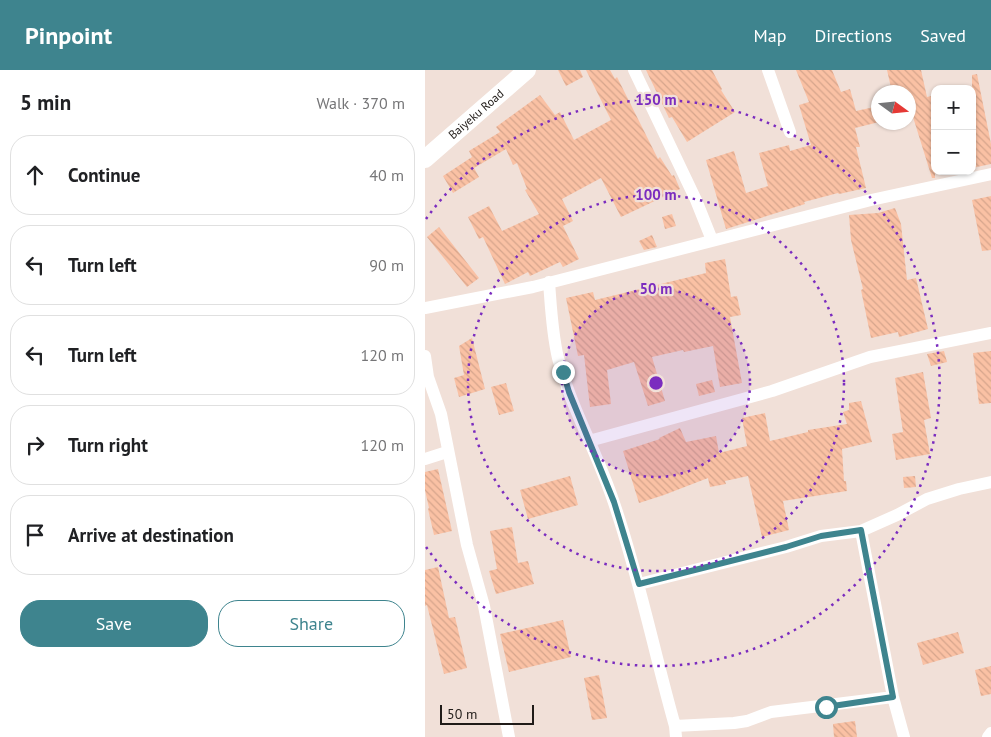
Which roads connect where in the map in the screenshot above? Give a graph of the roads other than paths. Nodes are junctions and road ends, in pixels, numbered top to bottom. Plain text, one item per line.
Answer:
1 (527, 70) edge
2 (634, 70) edge
3 (768, 70) edge
4 (790, 132) dead end
5 (425, 160) edge
6 (991, 174) edge
7 (713, 240) junction
8 (549, 282) junction
9 (425, 308) edge
10 (991, 332) edge
11 (425, 356) edge
12 (589, 441) junction
13 (447, 452) junction
14 (425, 460) edge
15 (991, 482) edge
16 (861, 530) junction
17 (639, 584) junction
18 (893, 697) junction
19 (676, 732) edge
20 (991, 733) edge
21 (509, 737) edge
22 (904, 737) edge
23 (988, 737) edge

1 - 5 main road, Baiyeku Road
2 - 7 street
3 - 4 street
6 - 7 street
7 - 8 street
8 - 9 street
8 - 12 street
10 - 12 street
11 - 13 street
12 - 17 street
13 - 14 street
13 - 21 street
15 - 16 street
16 - 17 street
16 - 18 street
17 - 19 street
18 - 19 street
18 - 22 street
20 - 23 street

